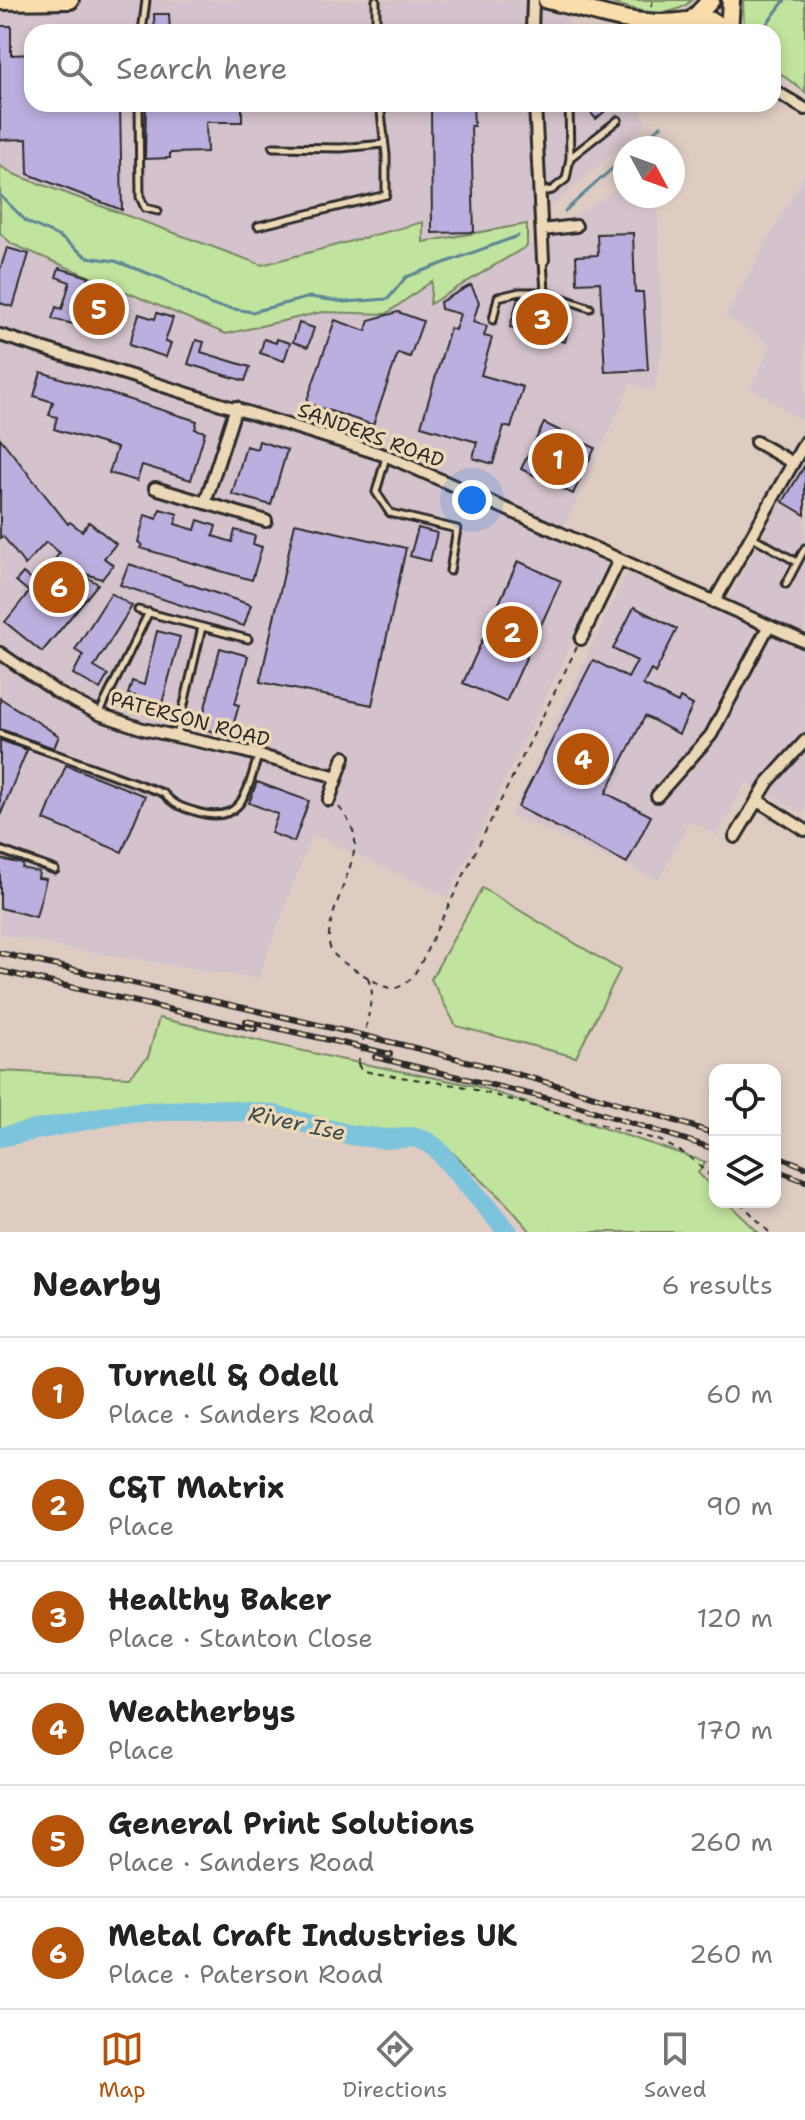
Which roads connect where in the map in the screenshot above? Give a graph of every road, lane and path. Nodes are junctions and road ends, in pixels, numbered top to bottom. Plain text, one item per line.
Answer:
1 (70, 0) edge
2 (146, 0) edge
3 (376, 0) edge
4 (533, 0) edge
5 (547, 0) edge
6 (711, 0) edge
7 (731, 0) edge
8 (0, 1) edge
9 (613, 19) junction
10 (143, 24) edge
11 (376, 24) edge
12 (532, 24) edge
13 (620, 24) edge
14 (685, 24) edge
15 (718, 24) edge
16 (729, 24) edge
17 (781, 95) edge
18 (805, 109) edge
19 (139, 112) edge
20 (381, 112) edge
21 (535, 112) edge
22 (569, 112) edge
23 (618, 120) dead end
24 (384, 144) junction
25 (273, 147) dead end
26 (570, 158) junction
27 (540, 192) junction
28 (158, 211) dead end
29 (258, 226) dead end
30 (576, 226) dead end
31 (542, 230) junction
32 (543, 260) joint
33 (545, 292) junction
34 (590, 308) dead end
35 (493, 320) dead end
36 (0, 335) edge
37 (236, 407) junction
38 (756, 442) dead end
39 (805, 442) edge
40 (387, 456) junction
41 (793, 463) junction
42 (155, 488) dead end
43 (205, 503) junction
44 (266, 521) dead end
45 (750, 536) junction
46 (805, 548) edge
47 (619, 560) junction
48 (797, 562) junction
49 (450, 571) dead end
50 (786, 584) dead end
51 (714, 602) junction
52 (138, 610) dead end
53 (149, 612) junction
54 (202, 627) junction
55 (768, 627) junction
56 (248, 639) dead end
57 (581, 639) joint
58 (805, 642) edge
59 (0, 653) edge
60 (99, 714) junction
61 (0, 734) edge
62 (177, 736) junction
63 (805, 741) edge
64 (259, 755) junction
65 (344, 757) dead end
66 (337, 777) junction
67 (657, 796) dead end
68 (329, 800) joint
69 (757, 800) junction
70 (805, 830) edge
71 (735, 837) dead end
72 (0, 850) edge
73 (55, 870) dead end
74 (367, 977) junction
75 (709, 1175) edge
76 (746, 1208) edge
77 (769, 1232) edge

1 - 8 main road
2 - 10 lane
3 - 11 lane
4 - 12 street
5 - 9 main road
6 - 14 main road
7 - 16 main road
9 - 13 main road
9 - 14 main road
14 - 15 main road
17 - 18 street
19 - 28 lane
20 - 24 lane
21 - 27 street
22 - 26 lane
23 - 26 lane
24 - 25 lane
24 - 29 lane
26 - 27 lane
27 - 31 street
30 - 31 street
31 - 32 street
32 - 33 lane
33 - 34 lane
33 - 35 lane
36 - 37 street, SANDERS ROAD
37 - 40 street, SANDERS ROAD
37 - 43 street
38 - 41 street
39 - 41 street
40 - 47 street, SANDERS ROAD
40 - 49 lane
41 - 45 street
42 - 43 street
43 - 44 street
45 - 48 lane
45 - 51 street
46 - 48 lane
47 - 51 street, SANDERS ROAD
47 - 57 street
48 - 50 lane
51 - 55 street, SANDERS ROAD
52 - 53 lane
53 - 54 lane
53 - 60 lane
54 - 56 lane
54 - 62 lane
55 - 58 street, SANDERS ROAD
55 - 67 street
57 - 74 path
59 - 60 street, PATERSON ROAD
60 - 62 street, PATERSON ROAD
61 - 64 lane
62 - 64 street, PATERSON ROAD
63 - 69 street
64 - 66 street, PATERSON ROAD
65 - 66 street
66 - 68 street
68 - 74 path
69 - 70 street
69 - 71 street
72 - 73 lane
74 - 75 path, bridge
76 - 77 path

